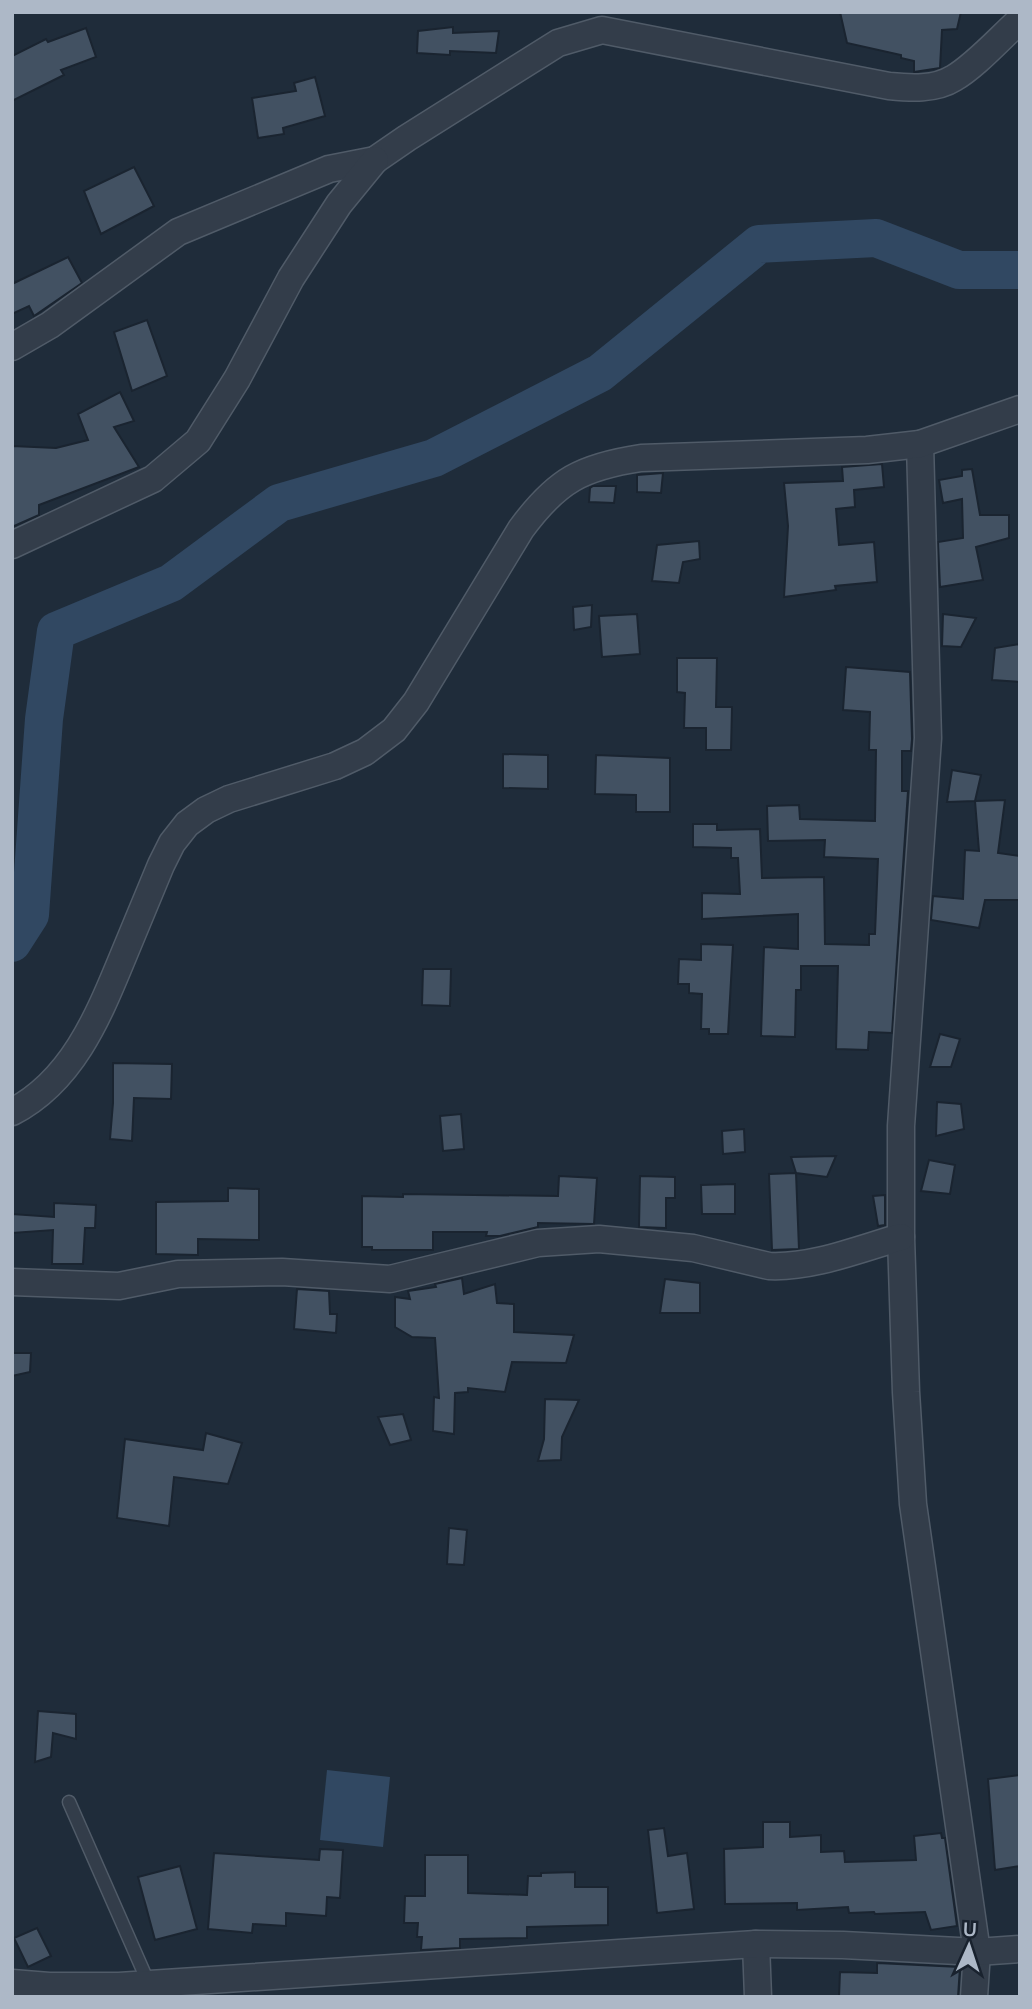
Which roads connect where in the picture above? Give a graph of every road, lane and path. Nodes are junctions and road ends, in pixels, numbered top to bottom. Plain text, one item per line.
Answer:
1 (1020, 20) edge
2 (376, 160) junction
3 (12, 348) edge
4 (1020, 410) edge
5 (920, 444) junction
6 (12, 545) edge
7 (12, 1112) edge
8 (901, 1237) junction
9 (12, 1282) edge
10 (69, 1802) dead end
11 (756, 1944) junction
12 (1020, 1949) edge
13 (977, 1952) junction
14 (12, 1983) edge
15 (149, 1984) junction
16 (758, 1997) edge
17 (974, 1997) edge

1 - 2 street
2 - 3 street
2 - 6 street
4 - 5 street
5 - 7 street
5 - 8 street
8 - 9 street
8 - 13 street
10 - 15 lane
11 - 13 street
11 - 15 street
11 - 16 street
12 - 13 street
13 - 17 street
14 - 15 street

